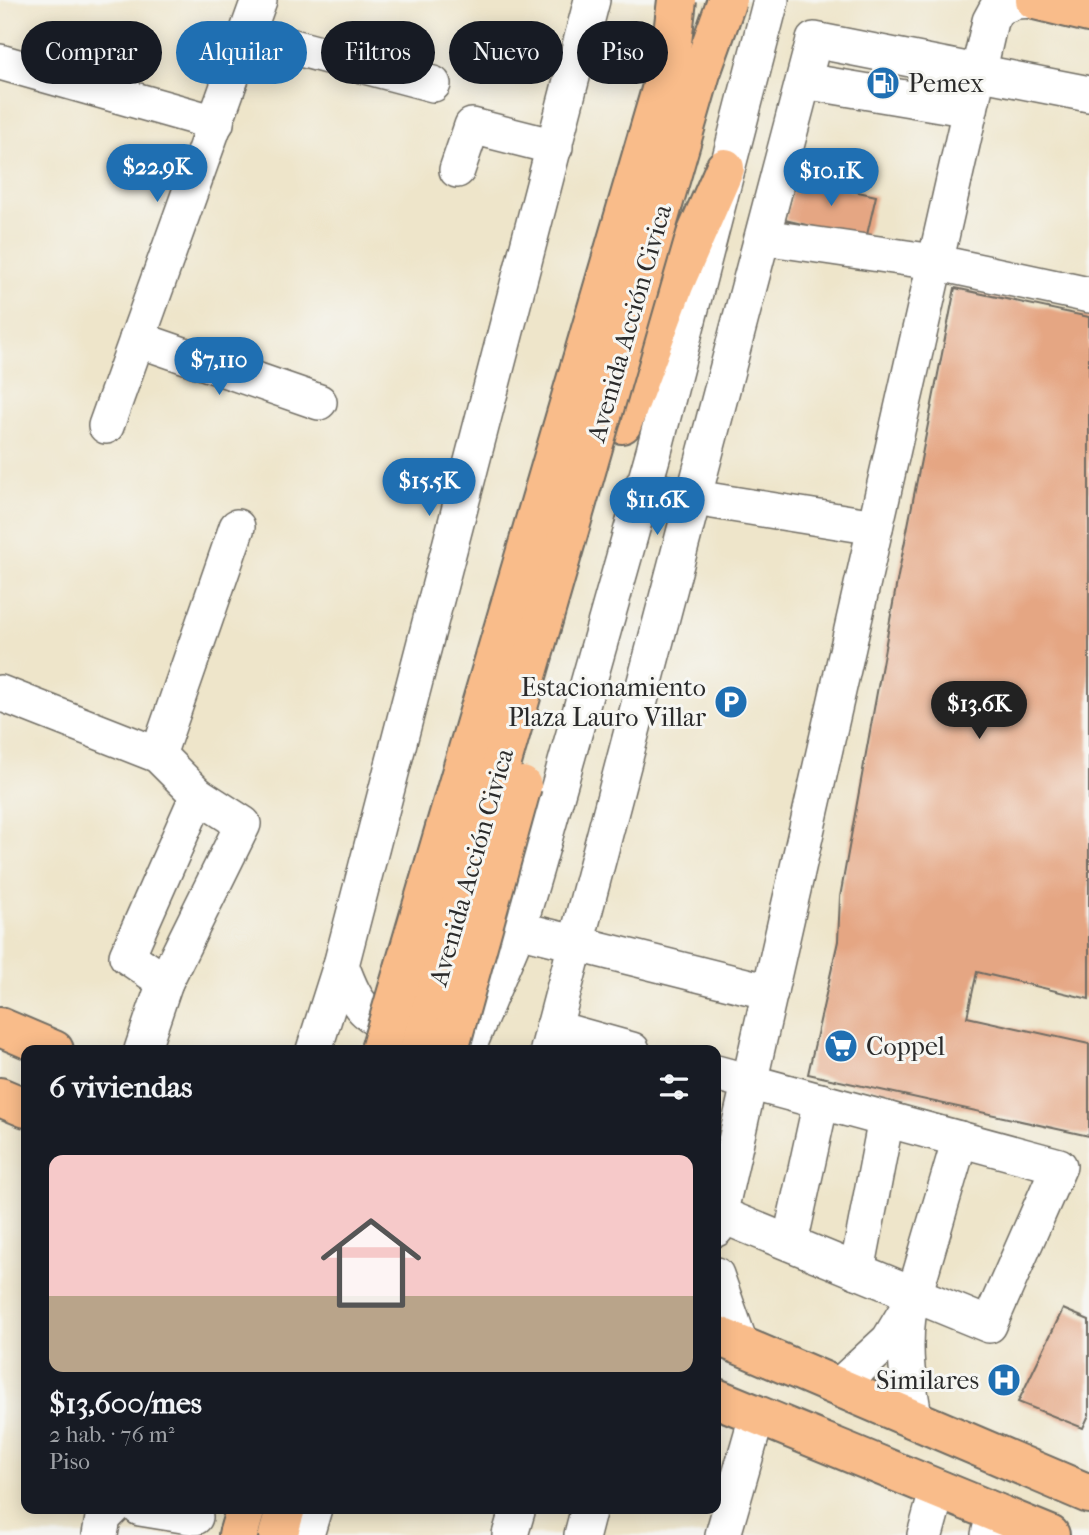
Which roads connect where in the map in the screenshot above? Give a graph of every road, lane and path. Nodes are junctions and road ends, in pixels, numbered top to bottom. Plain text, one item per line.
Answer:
1 (259, 0) edge
2 (611, 0) edge
3 (677, 0) edge
4 (727, 0) edge
5 (738, 0) edge
6 (771, 0) edge
7 (1035, 0) edge
8 (986, 10) edge
9 (1089, 13) edge
10 (589, 14) edge
11 (252, 21) edge
12 (756, 58) junction
13 (0, 62) edge
14 (230, 84) edge
15 (804, 84) junction
16 (973, 93) junction
17 (1089, 94) edge
18 (216, 123) junction
19 (555, 146) junction
20 (725, 168) junction
21 (457, 170) dead end
22 (763, 237) junction
23 (934, 262) junction
24 (1089, 295) edge
25 (137, 339) junction
26 (319, 402) dead end
27 (106, 426) dead end
28 (642, 486) junction
29 (694, 498) junction
30 (237, 527) dead end
31 (875, 527) junction
32 (0, 693) edge
33 (158, 755) junction
34 (198, 795) junction
35 (517, 929) junction
36 (576, 943) junction
37 (341, 965) junction
38 (165, 982) junction
39 (489, 990) junction
40 (770, 992) junction
41 (0, 1027) edge
42 (551, 1039) edge
43 (42, 1045) edge
44 (144, 1045) edge
45 (316, 1045) edge
46 (381, 1045) edge
47 (419, 1045) edge
48 (450, 1045) edge
49 (469, 1045) edge
50 (595, 1045) edge
51 (721, 1074) edge
52 (750, 1082) junction
53 (0, 1097) edge
54 (821, 1101) junction
55 (21, 1106) edge
56 (886, 1119) junction
57 (727, 1132) edge
58 (960, 1139) junction
59 (721, 1184) edge
60 (721, 1220) edge
61 (790, 1243) junction
62 (857, 1271) junction
63 (914, 1294) junction
64 (721, 1300) edge
65 (729, 1341) edge
66 (838, 1387) junction
67 (721, 1400) edge
68 (757, 1416) junction
69 (915, 1420) junction
70 (938, 1488) junction
71 (1089, 1494) edge
72 (107, 1514) edge
73 (168, 1514) edge
74 (244, 1514) edge
75 (284, 1514) edge
76 (312, 1514) edge
77 (515, 1514) edge
78 (587, 1514) edge
79 (195, 1520) edge
80 (992, 1523) edge
81 (100, 1535) edge
82 (239, 1535) edge
83 (278, 1535) edge
84 (306, 1535) edge
85 (510, 1535) edge
86 (582, 1535) edge
87 (723, 1535) edge
88 (925, 1535) edge
89 (1051, 1535) edge

1 - 11 street
2 - 10 street
3 - 46 main road, Avenida Acción Civica, bridge
4 - 47 main road, Avenida Acción Civica, bridge
5 - 12 street
6 - 12 street, Avenida Acción Civica
7 - 8 street
7 - 9 main road
8 - 16 street
10 - 19 street
12 - 20 street, Avenida Acción Civica
13 - 18 street
14 - 18 street
15 - 16 street
15 - 16 street
15 - 22 street
16 - 17 street
16 - 23 street
18 - 25 street
19 - 21 street
19 - 37 street
20 - 28 street, Avenida Acción Civica
20 - 48 main road, bridge
22 - 23 street
22 - 29 street
23 - 24 street
23 - 31 street
25 - 26 street
25 - 27 street
28 - 29 street
28 - 35 street, Avenida Acción Civica
29 - 31 street
29 - 36 street
30 - 33 street
31 - 40 street
32 - 33 street
33 - 34 street
34 - 38 street
34 - 38 street
35 - 36 street
35 - 39 street, Avenida Acción Civica
36 - 40 street
36 - 42 street
37 - 39 street
37 - 45 street
38 - 44 street
39 - 49 street, Avenida Acción Civica
40 - 52 street
41 - 43 main road
42 - 50 street
51 - 52 street
52 - 54 street
52 - 57 street
53 - 55 main road
54 - 56 street
54 - 61 street
56 - 58 street
56 - 62 street
57 - 59 street
58 - 63 street
58 - 63 street
60 - 61 street
61 - 62 street
62 - 63 street
63 - 66 street
63 - 69 street
64 - 65 street
65 - 66 main road
66 - 69 main road
67 - 68 main road
68 - 70 main road
68 - 87 street
69 - 71 main road
70 - 80 main road
70 - 88 street
72 - 81 street
73 - 79 street
74 - 82 main road
75 - 83 main road
76 - 84 street
77 - 85 street
78 - 86 street
80 - 89 main road

